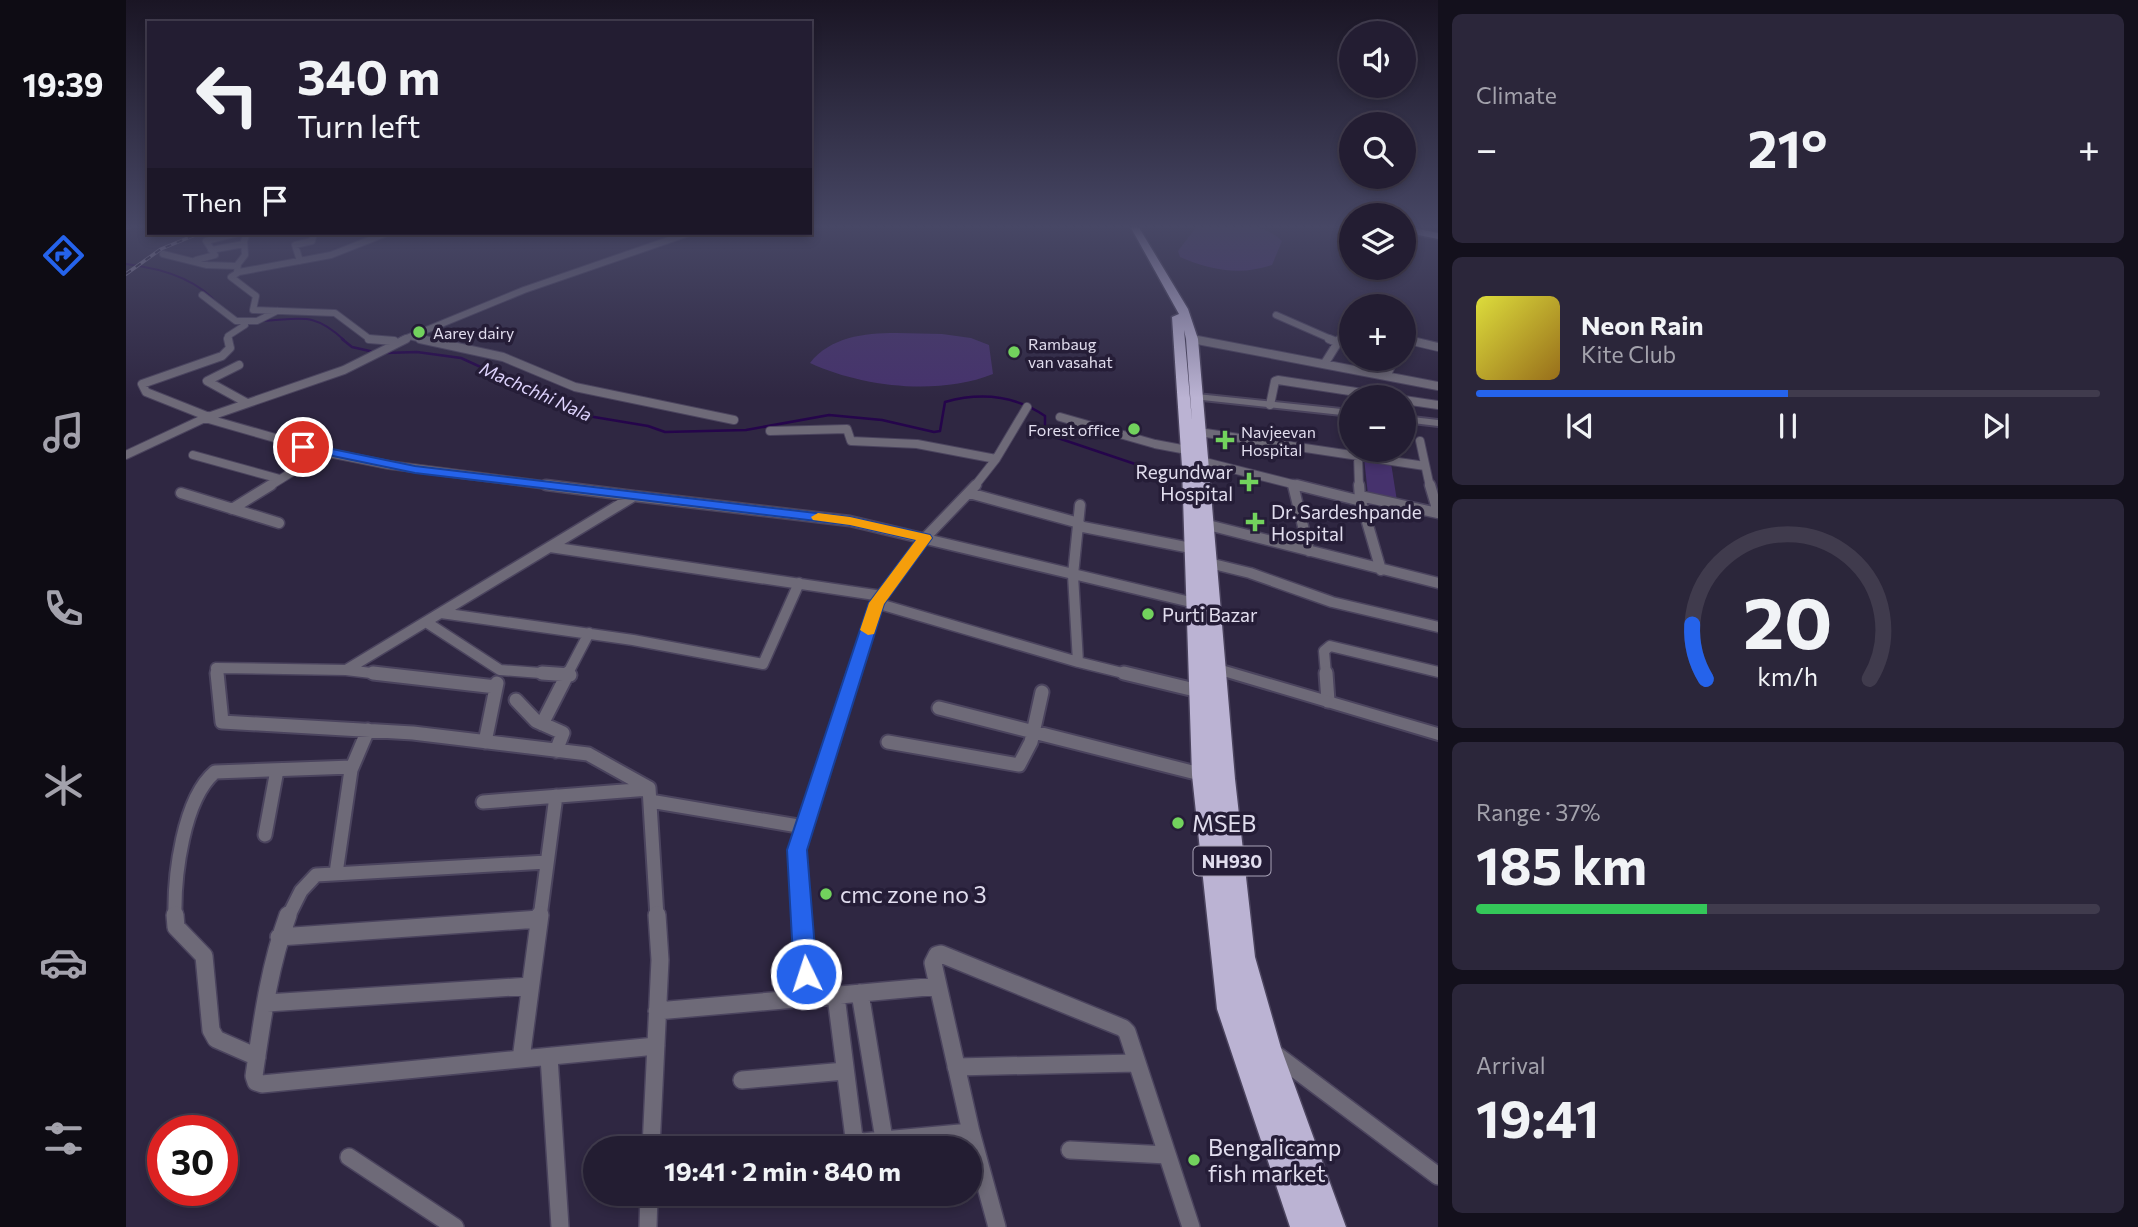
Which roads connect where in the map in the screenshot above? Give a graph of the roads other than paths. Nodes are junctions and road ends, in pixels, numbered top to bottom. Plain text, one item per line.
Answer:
1 (237, 283) edge
2 (543, 283) edge
3 (1159, 283) edge
4 (1168, 283) edge
5 (202, 295) dead end
6 (277, 311) junction
7 (1276, 315) dead end
8 (244, 322) junction
9 (408, 338) junction
10 (1192, 339) junction
11 (1416, 342) edge
12 (1339, 343) joint
13 (1438, 347) edge
14 (1325, 363) junction
15 (239, 365) dead end
16 (1389, 371) edge
17 (1387, 375) junction
18 (1438, 386) edge
19 (1339, 389) edge
20 (1184, 396) junction
21 (1197, 397) junction
22 (1416, 402) edge
23 (247, 403) junction
24 (1270, 405) junction
25 (1438, 405) edge
26 (1027, 407) dead end
27 (1339, 412) edge
28 (207, 417) junction
29 (1060, 417) dead end
30 (734, 420) dead end
31 (1416, 420) edge
32 (1438, 423) edge
33 (770, 430) dead end
34 (1199, 432) junction
35 (1420, 442) dead end
36 (1187, 450) junction
37 (1339, 451) edge
38 (324, 452) junction
39 (126, 455) edge
40 (193, 455) dead end
41 (996, 459) junction
42 (1362, 462) edge
43 (1404, 462) edge
44 (1425, 466) junction
45 (1196, 477) junction
46 (280, 479) junction
47 (1293, 485) junction
48 (181, 493) dead end
49 (969, 493) junction
50 (634, 496) junction
51 (1361, 498) junction
52 (1080, 505) dead end
53 (232, 509) junction
54 (1438, 512) edge
55 (279, 523) dead end
56 (1079, 525) junction
57 (1213, 526) junction
58 (925, 538) junction
59 (550, 547) junction
60 (1309, 551) junction
61 (1211, 558) junction
62 (1381, 570) junction
63 (1073, 575) junction
64 (799, 583) junction
65 (1438, 583) edge
66 (879, 600) junction
67 (1203, 605) junction
68 (441, 613) junction
69 (426, 622) junction
70 (1438, 627) edge
71 (589, 634) junction
72 (1078, 662) junction
73 (1208, 666) junction
74 (346, 670) junction
75 (500, 670) junction
76 (1438, 673) edge
77 (570, 675) junction
78 (496, 687) junction
79 (1199, 691) junction
80 (1042, 692) dead end
81 (516, 700) dead end
82 (1328, 701) junction
83 (939, 708) dead end
84 (542, 724) junction
85 (369, 730) junction
86 (1033, 732) junction
87 (1211, 734) junction
88 (1438, 734) edge
89 (888, 741) dead end
90 (485, 742) junction
91 (556, 751) junction
92 (352, 767) junction
93 (277, 770) junction
94 (1213, 777) junction
95 (649, 795) junction
96 (556, 796) junction
97 (483, 802) dead end
98 (804, 827) junction
99 (265, 835) dead end
100 (547, 862) junction
101 (336, 873) junction
102 (539, 919) junction
103 (279, 937) junction
104 (530, 986) junction
105 (938, 986) junction
106 (860, 993) junction
107 (836, 996) junction
108 (807, 998) junction
109 (267, 1003) junction
110 (657, 1012) junction
111 (656, 1046) junction
112 (1267, 1048) junction
113 (257, 1057) junction
114 (549, 1057) junction
115 (521, 1059) junction
116 (1136, 1063) junction
117 (957, 1067) junction
118 (845, 1071) junction
119 (743, 1080) dead end
120 (971, 1132) junction
121 (652, 1136) edge
122 (854, 1136) edge
123 (884, 1136) edge
124 (921, 1136) edge
125 (1070, 1150) dead end
126 (1167, 1155) junction
127 (349, 1157) dead end
128 (1438, 1176) edge
129 (649, 1206) edge
130 (1312, 1226) edge
131 (455, 1227) edge
132 (560, 1227) edge
133 (648, 1227) edge
134 (997, 1227) edge
135 (1191, 1227) edge

1 - 6 street
2 - 9 street
3 - 20 highway, NH930
4 - 10 highway, NH930
5 - 8 street
6 - 8 street
6 - 9 street
7 - 12 street
8 - 28 street
9 - 23 street
9 - 30 street
10 - 14 street
10 - 21 highway, NH930
11 - 13 street
12 - 14 street
14 - 17 street
15 - 23 street
16 - 17 street
17 - 18 street
19 - 24 street
20 - 21 street
20 - 36 highway, NH930
21 - 24 street
21 - 34 highway, NH930
22 - 25 street
23 - 28 street
24 - 27 street
26 - 41 street
28 - 38 street
28 - 39 street
29 - 36 street
31 - 32 street
33 - 41 street
34 - 37 street
34 - 45 highway, NH930
35 - 44 street
36 - 45 highway, NH930
38 - 46 street
38 - 50 street
40 - 46 street
41 - 49 street
42 - 51 street
43 - 44 street
44 - 54 street
45 - 47 street
45 - 57 highway, NH930
45 - 61 highway, NH930
46 - 53 street
47 - 51 street
47 - 60 street
48 - 53 street
49 - 56 street
49 - 58 street
50 - 58 street
50 - 59 street
51 - 54 street
51 - 62 street
52 - 56 street
53 - 55 street
56 - 61 street
56 - 63 street
57 - 60 street
57 - 61 highway, NH930
58 - 63 street
58 - 66 street
59 - 64 street
59 - 68 street
60 - 62 street
61 - 67 highway, NH930
61 - 70 street
62 - 65 street
63 - 67 street
63 - 72 street
64 - 66 street
64 - 71 street
66 - 72 street
66 - 98 street
67 - 73 highway, NH930
68 - 69 street
68 - 71 street
69 - 74 street
69 - 75 street
71 - 77 street
72 - 79 street
73 - 79 highway, NH930
73 - 82 street
73 - 87 highway, NH930
74 - 78 street
74 - 85 street
75 - 77 street
75 - 78 street
76 - 82 street
77 - 84 street
78 - 90 street
79 - 87 highway, NH930
80 - 86 street
81 - 84 street
82 - 88 street
83 - 86 street
84 - 91 street
85 - 90 street
85 - 92 street
86 - 89 street
86 - 94 street
87 - 94 highway, NH930
90 - 91 street
91 - 95 street
92 - 93 street
92 - 101 street
93 - 99 street
93 - 113 street
94 - 112 highway, NH930
94 - 130 highway, NH930
95 - 96 street
95 - 98 street
95 - 110 street
96 - 97 street
96 - 100 street
98 - 108 street
100 - 101 street
100 - 102 street
101 - 103 street
102 - 103 street
102 - 104 street
103 - 109 street
104 - 109 street
104 - 115 street
105 - 106 street
105 - 116 street
105 - 117 street
106 - 107 street
106 - 123 street
107 - 108 street
107 - 118 street
108 - 110 street
109 - 113 street
110 - 111 street
111 - 114 street
111 - 121 street
112 - 128 street
112 - 130 highway, NH930
113 - 115 street
114 - 115 street
114 - 132 street
116 - 117 street
116 - 126 street
117 - 120 street
118 - 119 street
118 - 122 street
120 - 124 street
120 - 134 street
125 - 126 street
126 - 135 street
127 - 131 street
129 - 133 street

